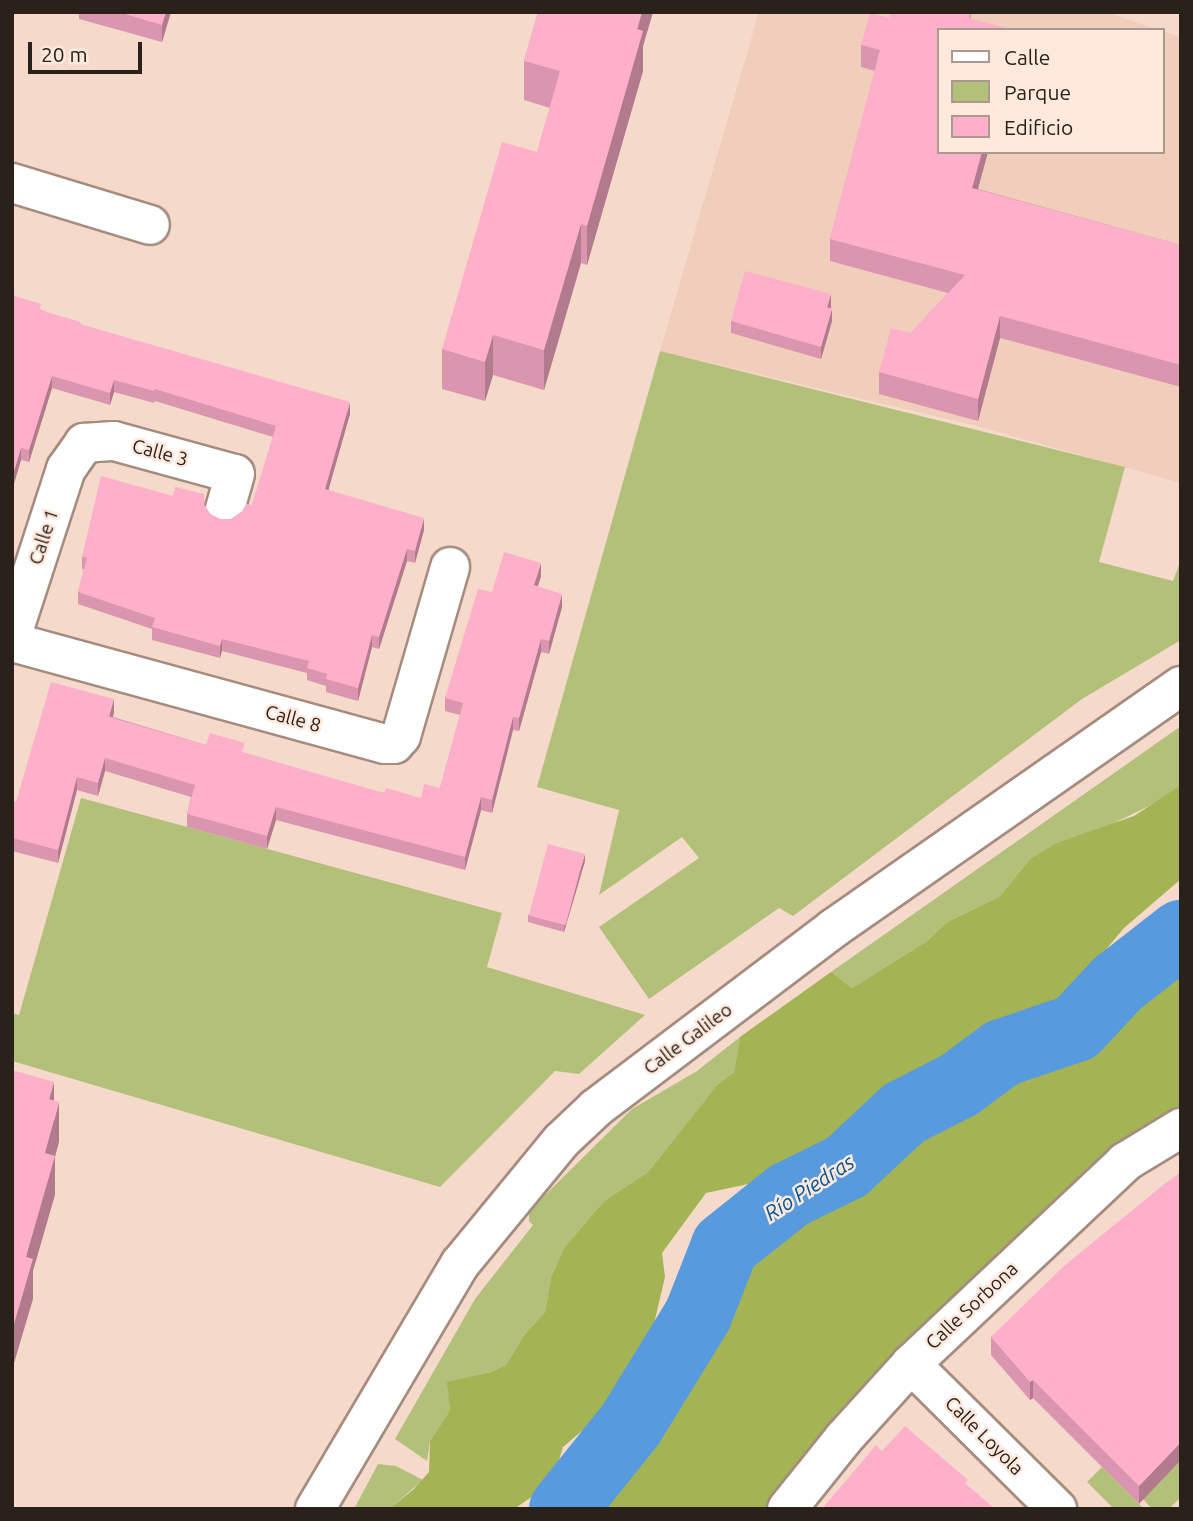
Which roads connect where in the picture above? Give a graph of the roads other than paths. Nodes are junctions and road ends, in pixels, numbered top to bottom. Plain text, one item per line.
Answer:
1 (12, 183) edge
2 (150, 225) dead end
3 (84, 443) joint
4 (225, 510) dead end
5 (450, 567) dead end
6 (12, 635) edge
7 (12, 642) edge
8 (1181, 686) edge
9 (1181, 1128) edge
10 (911, 1364) junction
11 (315, 1509) edge
12 (787, 1509) edge
13 (1057, 1509) edge

1 - 2 street
3 - 4 street, Calle 3
3 - 6 street, Calle 1
5 - 7 street, Calle 8
8 - 11 street, Calle Galileo
9 - 10 street, Calle Sorbona
10 - 12 street, Calle Sorbona
10 - 13 street, Calle Loyola

